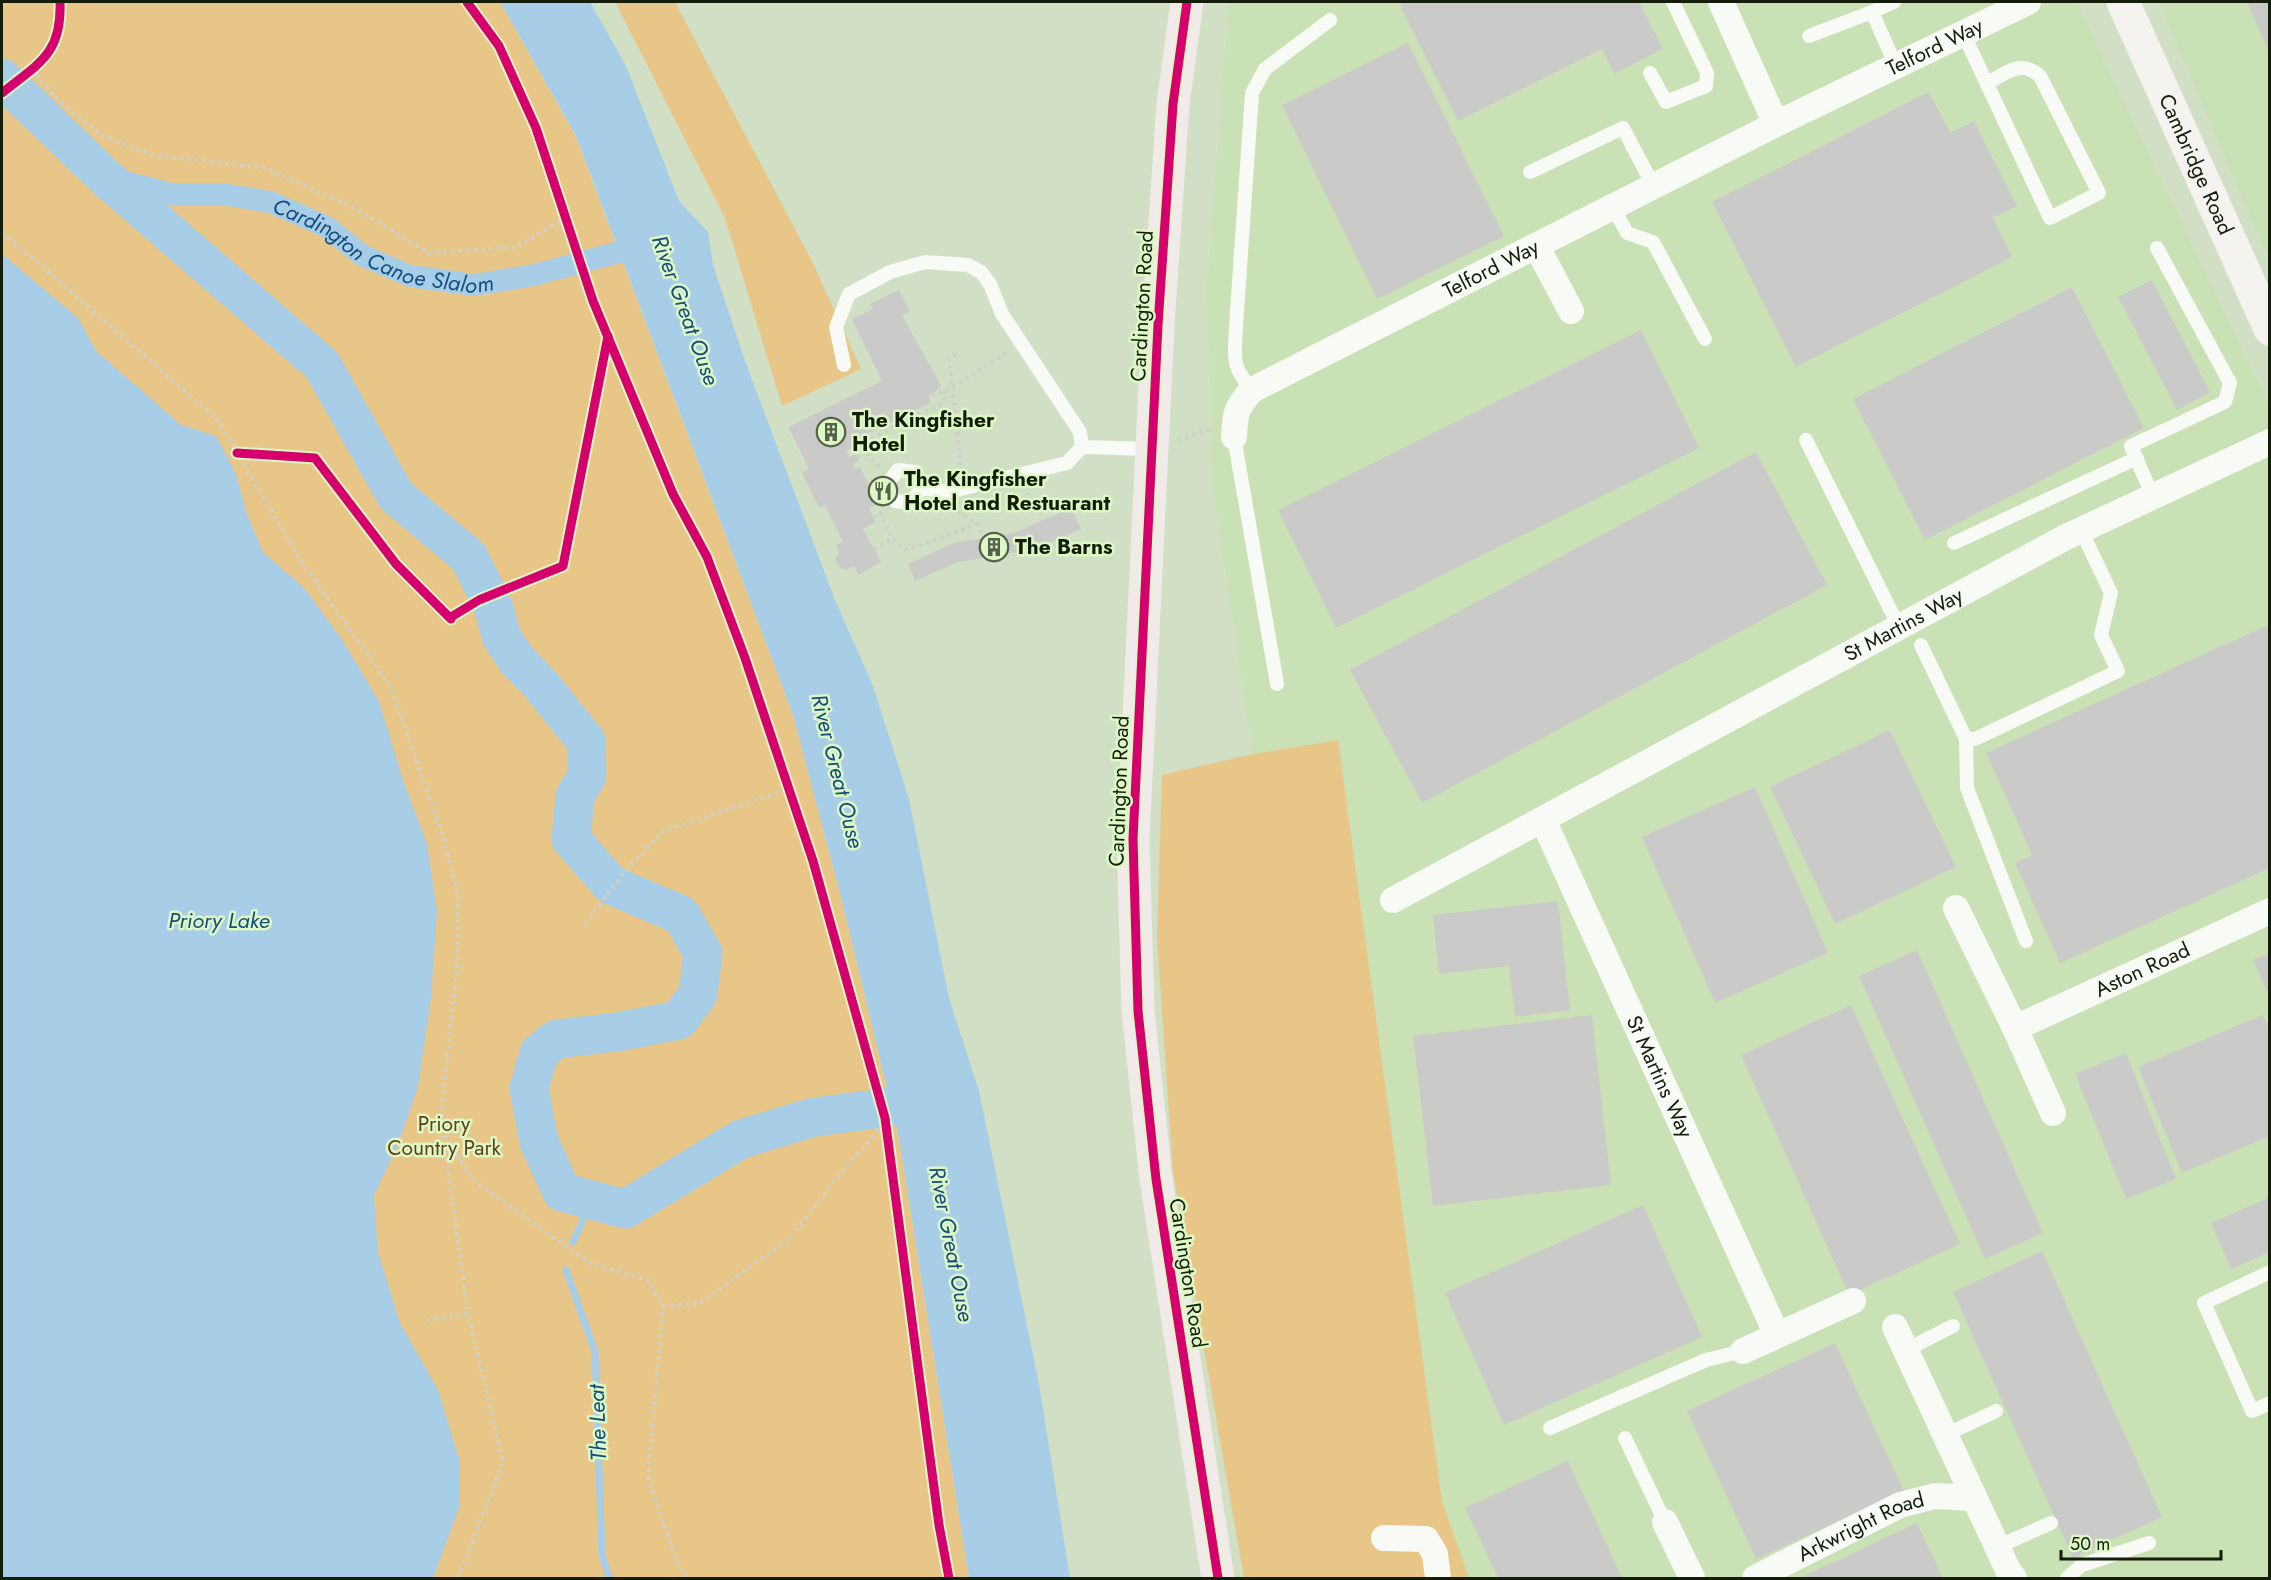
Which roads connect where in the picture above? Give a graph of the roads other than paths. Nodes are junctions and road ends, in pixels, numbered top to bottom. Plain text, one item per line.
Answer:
1 (1187, 2) edge
2 (1674, 2) edge
3 (1720, 2) edge
4 (1894, 2) edge
5 (2028, 2) edge
6 (2123, 2) edge
7 (1872, 12) junction
8 (1330, 20) dead end
9 (1963, 33) junction
10 (1809, 36) dead end
11 (1896, 66) junction
12 (1650, 73) dead end
13 (1987, 82) junction
14 (1776, 124) junction
15 (1530, 172) dead end
16 (1654, 187) junction
17 (1613, 207) junction
18 (1537, 247) junction
19 (2157, 248) dead end
20 (1571, 311) dead end
21 (2270, 329) edge
22 (1705, 339) dead end
23 (844, 365) dead end
24 (1252, 390) junction
25 (1235, 429) joint
26 (1806, 440) dead end
27 (2270, 442) edge
28 (1082, 447) junction
29 (1152, 448) junction
30 (2137, 458) junction
31 (929, 490) junction
32 (2153, 497) junction
33 (2081, 530) junction
34 (1954, 543) dead end
35 (1899, 627) junction
36 (1921, 645) dead end
37 (1278, 684) dead end
38 (1966, 738) junction
39 (1543, 820) junction
40 (1393, 900) dead end
41 (1956, 908) dead end
42 (2270, 911) edge
43 (2026, 941) dead end
44 (2015, 1028) junction
45 (2053, 1113) dead end
46 (2270, 1272) edge
47 (1853, 1301) dead end
48 (1953, 1326) dead end
49 (1895, 1327) dead end
50 (1777, 1335) junction
51 (1906, 1350) junction
52 (1743, 1351) joint
53 (2270, 1403) edge
54 (1996, 1411) dead end
55 (1550, 1428) dead end
56 (1945, 1435) junction
57 (1625, 1438) dead end
58 (1974, 1498) junction
59 (1665, 1522) joint
60 (2050, 1523) dead end
61 (1384, 1538) dead end
62 (2149, 1543) dead end
63 (1997, 1547) junction
64 (1218, 1578) edge
65 (1438, 1578) edge
66 (1692, 1578) edge
67 (1755, 1578) edge
68 (2014, 1578) edge
69 (2067, 1578) edge

1 - 29 main road, Cardington Road
2 - 12 lane
3 - 14 street
4 - 7 lane
5 - 9 street, Telford Way
6 - 21 street, Cambridge Road
7 - 10 lane
7 - 11 lane
8 - 24 lane
9 - 11 street, Telford Way
9 - 13 lane
11 - 14 street, Telford Way
13 - 13 lane
14 - 16 street, Telford Way
15 - 16 lane
16 - 17 street, Telford Way
17 - 18 street, Telford Way
17 - 22 lane
18 - 20 street
18 - 24 street, Telford Way
19 - 30 lane
23 - 28 lane
24 - 25 street
25 - 37 lane
26 - 35 lane
27 - 32 street, St Martins Way
28 - 29 lane
28 - 31 lane
29 - 64 main road, Cardington Road
30 - 32 lane
30 - 34 lane
31 - 31 lane
32 - 33 street, St Martins Way
33 - 35 street, St Martins Way
33 - 38 lane
35 - 39 street, St Martins Way
36 - 38 lane
38 - 43 lane
39 - 40 street, St Martins Way
39 - 50 street, St Martins Way
41 - 44 street
42 - 44 street, Aston Road
44 - 45 street
46 - 53 lane
47 - 50 street
48 - 51 lane
49 - 51 street
50 - 52 street
51 - 56 street
52 - 55 lane
54 - 56 lane
56 - 58 street
57 - 59 lane
58 - 63 street
58 - 67 street, Arkwright Road
59 - 66 street
60 - 63 lane
61 - 65 street
62 - 69 lane
63 - 68 street

